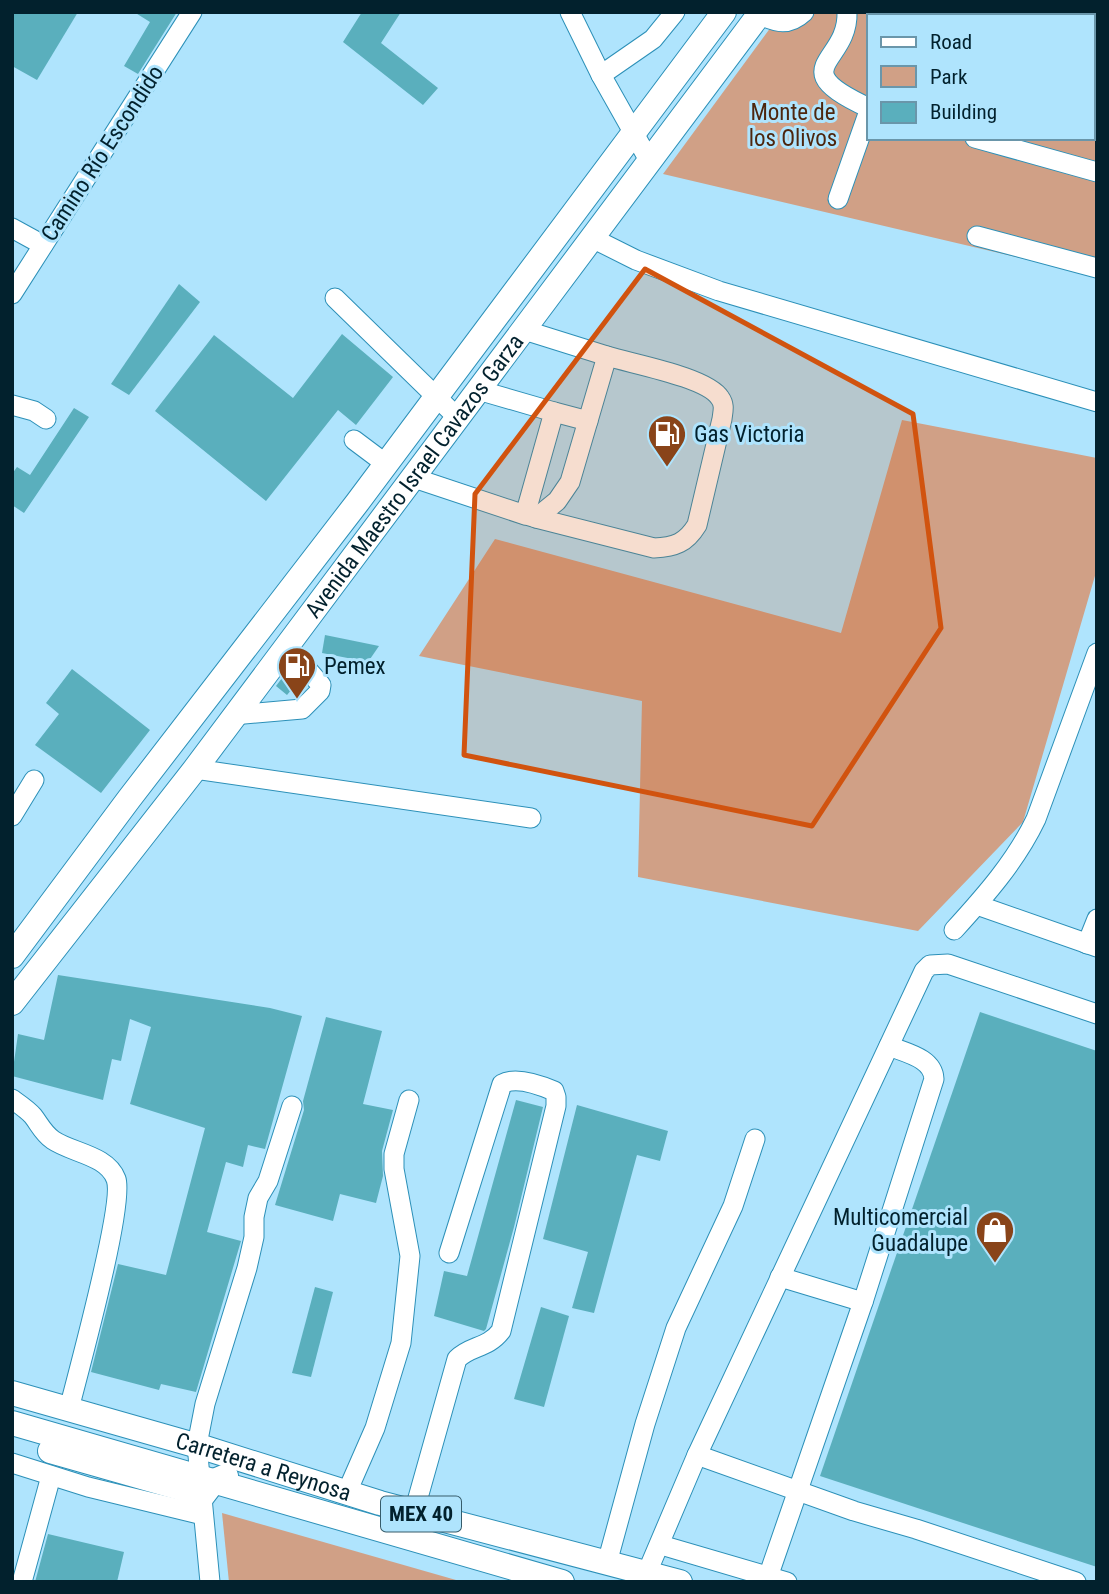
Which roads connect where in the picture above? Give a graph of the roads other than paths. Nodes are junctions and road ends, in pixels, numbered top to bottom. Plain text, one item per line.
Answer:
1 (192, 12) edge
2 (570, 12) edge
3 (676, 12) edge
4 (724, 12) edge
5 (804, 12) edge
6 (847, 12) edge
7 (760, 14) edge
8 (601, 75) junction
9 (867, 108) edge
10 (867, 115) edge
11 (634, 133) junction
12 (982, 140) edge
13 (650, 162) junction
14 (1097, 172) edge
15 (838, 199) dead end
16 (12, 228) edge
17 (976, 236) dead end
18 (594, 239) junction
19 (43, 245) junction
20 (1097, 268) edge
21 (12, 294) edge
22 (335, 298) dead end
23 (524, 330) junction
24 (607, 356) junction
25 (478, 390) junction
26 (435, 397) junction
27 (1097, 402) edge
28 (12, 405) edge
29 (554, 412) junction
30 (457, 417) junction
31 (46, 419) dead end
32 (588, 421) junction
33 (354, 440) dead end
34 (386, 464) junction
35 (411, 477) junction
36 (357, 503) junction
37 (531, 516) junction
38 (380, 519) junction
39 (309, 565) junction
40 (333, 582) junction
41 (286, 645) junction
42 (1097, 653) edge
43 (1092, 681) edge
44 (233, 715) junction
45 (195, 769) junction
46 (34, 780) dead end
47 (12, 816) edge
48 (531, 818) dead end
49 (977, 905) junction
50 (1097, 919) edge
51 (954, 930) dead end
52 (1092, 945) edge
53 (12, 956) edge
54 (12, 1003) edge
55 (1097, 1014) edge
56 (889, 1046) junction
57 (12, 1099) edge
58 (409, 1100) dead end
59 (292, 1106) dead end
60 (755, 1139) dead end
61 (449, 1253) dead end
62 (780, 1277) junction
63 (863, 1302) junction
64 (12, 1393) edge
65 (69, 1409) junction
66 (12, 1423) edge
67 (12, 1439) edge
68 (197, 1445) junction
69 (697, 1455) junction
70 (12, 1463) edge
71 (51, 1476) junction
72 (797, 1490) junction
73 (204, 1492) junction
74 (347, 1492) junction
75 (380, 1503) junction
76 (414, 1512) junction
77 (661, 1545) junction
78 (607, 1563) junction
79 (646, 1577) edge
80 (777, 1579) edge
81 (22, 1582) edge
82 (209, 1582) edge
83 (562, 1582) edge
84 (680, 1582) edge
85 (1076, 1582) edge

1 - 19 street, Camino Río Escondido
2 - 8 street
3 - 8 street
4 - 11 main road, Avenida Maestro Israel Cavazos Garza
5 - 7 street
6 - 9 street
7 - 13 main road, Avenida Maestro Israel Cavazos Garza
8 - 11 street
10 - 15 street
11 - 13 street
11 - 26 main road, Avenida Maestro Israel Cavazos Garza
12 - 14 street
13 - 18 main road, Avenida Maestro Israel Cavazos Garza
16 - 19 street
17 - 20 street
18 - 23 main road, Avenida Maestro Israel Cavazos Garza
18 - 27 street
19 - 21 street, Camino Río Escondido
22 - 26 street
23 - 24 street
23 - 25 main road, Avenida Maestro Israel Cavazos Garza
24 - 32 street
24 - 37 street
25 - 29 street
25 - 30 main road, Avenida Maestro Israel Cavazos Garza
26 - 30 street
26 - 34 main road, Avenida Maestro Israel Cavazos Garza
28 - 31 street
29 - 32 street
29 - 37 street
30 - 35 main road, Avenida Maestro Israel Cavazos Garza
32 - 37 street
33 - 34 street
34 - 36 main road, Avenida Maestro Israel Cavazos Garza
35 - 37 street
35 - 38 main road, Avenida Maestro Israel Cavazos Garza
36 - 38 main road
36 - 39 main road, Avenida Maestro Israel Cavazos Garza
38 - 40 main road, Avenida Maestro Israel Cavazos Garza
39 - 40 main road
39 - 53 main road, Avenida Maestro Israel Cavazos Garza
40 - 41 main road, Avenida Maestro Israel Cavazos Garza
41 - 44 main road, Avenida Maestro Israel Cavazos Garza
41 - 44 street
42 - 43 street
43 - 49 street
44 - 45 main road, Avenida Maestro Israel Cavazos Garza
45 - 48 street
45 - 54 main road, Avenida Maestro Israel Cavazos Garza
46 - 47 street
49 - 51 street
49 - 52 street
50 - 52 street
55 - 56 street
56 - 62 street
56 - 63 street
57 - 65 street
58 - 74 street
59 - 68 street
60 - 78 street
61 - 76 street
62 - 63 street
62 - 69 street
63 - 72 street
64 - 65 main road, Carretera a Reynosa / MEX 40
65 - 68 main road, Carretera a Reynosa / MEX 40
66 - 73 main road, Carretera a Reynosa / MEX 40
67 - 73 main road
68 - 73 street
68 - 74 main road, Carretera a Reynosa / MEX 40
69 - 72 street
69 - 77 street
70 - 71 street
71 - 73 street
71 - 81 street
72 - 80 street
72 - 85 street
73 - 75 main road
73 - 82 street
73 - 83 main road, Carretera a Reynosa / MEX 40
74 - 75 main road, Carretera a Reynosa / MEX 40
75 - 76 main road, Carretera a Reynosa / MEX 40
76 - 78 main road, Carretera a Reynosa / MEX 40
77 - 79 street
77 - 80 street
78 - 79 main road, Carretera a Reynosa / MEX 40
79 - 84 main road, Carretera a Reynosa / MEX 40

